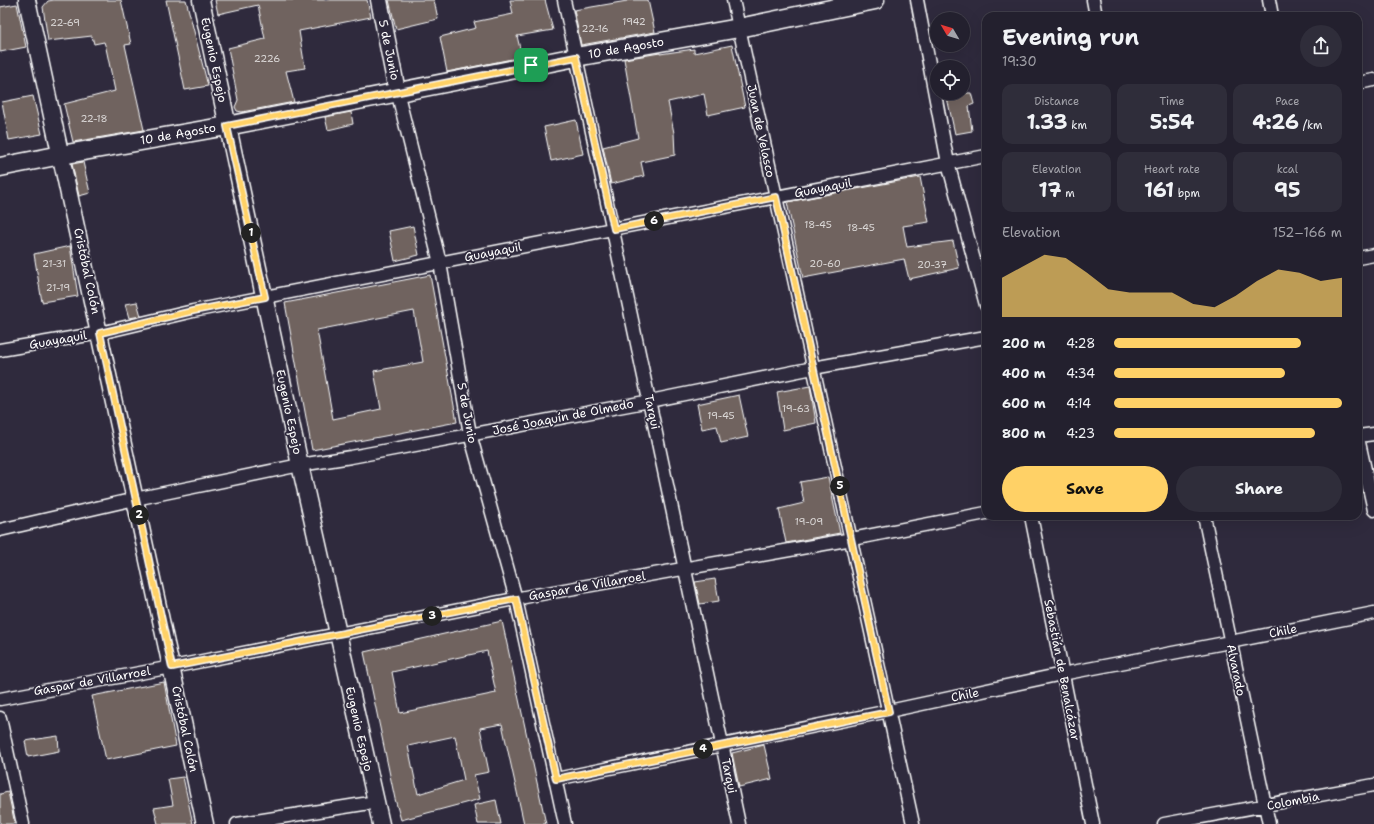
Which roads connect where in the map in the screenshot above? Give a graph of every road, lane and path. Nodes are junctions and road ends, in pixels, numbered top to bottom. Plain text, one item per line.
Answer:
1 (27, 0) edge
2 (201, 0) edge
3 (379, 0) edge
4 (564, 0) edge
5 (733, 0) edge
6 (875, 0) edge
7 (918, 0) edge
8 (1093, 0) edge
9 (1269, 0) edge
10 (1095, 12) edge
11 (1271, 12) edge
12 (739, 28) junction
13 (576, 57) junction
14 (1374, 80) edge
15 (1362, 82) edge
16 (398, 91) junction
17 (227, 126) junction
18 (62, 155) junction
19 (982, 157) edge
20 (948, 163) junction
21 (0, 167) edge
22 (776, 197) junction
23 (614, 229) junction
24 (1374, 255) edge
25 (1362, 257) edge
26 (440, 262) junction
27 (982, 290) edge
28 (265, 297) junction
29 (100, 333) junction
30 (982, 338) edge
31 (0, 350) edge
32 (813, 368) junction
33 (650, 400) junction
34 (470, 434) junction
35 (1374, 434) edge
36 (1362, 436) edge
37 (1362, 455) edge
38 (300, 465) junction
39 (135, 499) junction
40 (1374, 510) edge
41 (982, 514) edge
42 (1032, 520) edge
43 (1205, 520) edge
44 (0, 530) edge
45 (852, 539) junction
46 (686, 570) junction
47 (516, 599) junction
48 (1374, 613) edge
49 (338, 634) junction
50 (1230, 642) junction
51 (172, 667) junction
52 (1062, 674) junction
53 (0, 699) edge
54 (889, 712) junction
55 (0, 718) edge
56 (722, 745) junction
57 (556, 779) junction
58 (1374, 786) edge
59 (376, 802) junction
60 (1265, 806) junction
61 (23, 824) edge
62 (205, 824) edge
63 (237, 824) edge
64 (381, 824) edge
65 (565, 824) edge
66 (739, 824) edge
67 (913, 824) edge
68 (1093, 824) edge
69 (1164, 824) edge
70 (1268, 824) edge

1 - 18 street, Cristóbal Colón
2 - 17 street, Eugenio Espejo
3 - 16 street, 5 de Junio
4 - 13 street, Tarqui
5 - 12 street, Juan de Velasco
6 - 12 main road, 10 de Agosto
7 - 20 street
8 - 10 street
9 - 11 street
12 - 13 main road, 10 de Agosto
12 - 22 street, Juan de Velasco
13 - 16 main road, 10 de Agosto
13 - 23 street, Tarqui
14 - 15 street
16 - 17 main road, 10 de Agosto
16 - 26 street, 5 de Junio
17 - 18 main road, 10 de Agosto
17 - 28 street, Eugenio Espejo
18 - 21 main road, 10 de Agosto
18 - 29 street, Cristóbal Colón
19 - 20 street, Guayaquil
20 - 22 street, Guayaquil
20 - 27 street
22 - 23 street, Guayaquil
22 - 32 street, Juan de Velasco
23 - 26 street, Guayaquil
23 - 33 street, Tarqui
24 - 25 street
26 - 28 street, Guayaquil
26 - 34 street, 5 de Junio
28 - 29 street, Guayaquil
28 - 38 street, Eugenio Espejo
29 - 31 street, Guayaquil
29 - 39 street, Cristóbal Colón
30 - 32 street, José Joaquín de Olmedo
32 - 33 street, José Joaquín de Olmedo
32 - 45 street, Juan de Velasco
33 - 34 street, José Joaquín de Olmedo
33 - 46 street, Tarqui
34 - 38 street, José Joaquín de Olmedo
34 - 47 street, 5 de Junio
35 - 36 street
37 - 40 street
38 - 39 street, José Joaquín de Olmedo
38 - 49 street, Eugenio Espejo
39 - 44 street, José Joaquín de Olmedo
39 - 51 street, Cristóbal Colón
41 - 45 street, Gaspar de Villarroel
42 - 52 street, Sebastián de Benalcázar
43 - 50 street, Alvarado
45 - 46 street, Gaspar de Villarroel
45 - 54 street, Juan de Velasco
46 - 47 street, Gaspar de Villarroel
46 - 56 street, Tarqui
47 - 49 street, Gaspar de Villarroel
47 - 57 street, 5 de Junio
48 - 50 street, Chile
49 - 51 street, Gaspar de Villarroel
49 - 59 street, Eugenio Espejo
50 - 52 street, Chile
50 - 60 street, Alvarado
51 - 53 street, Gaspar de Villarroel
51 - 62 street, Cristóbal Colón
52 - 54 street, Chile
52 - 68 street, Sebastián de Benalcázar
54 - 56 street, Chile
54 - 67 street, Juan de Velasco
55 - 61 street
56 - 57 street, Chile
56 - 66 street, Tarqui
57 - 65 street, 5 de Junio
58 - 60 street, Colombia
59 - 63 street
59 - 64 street, Eugenio Espejo
60 - 69 street, Colombia
60 - 70 street, Alvarado

